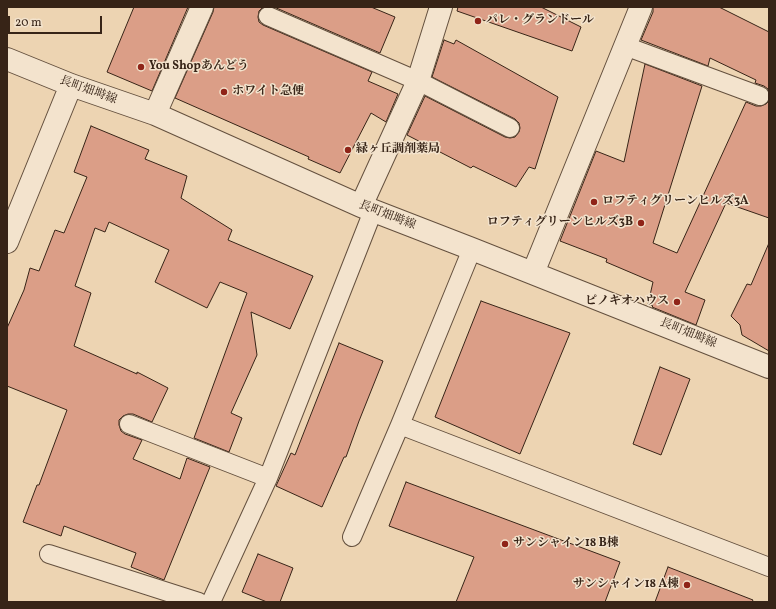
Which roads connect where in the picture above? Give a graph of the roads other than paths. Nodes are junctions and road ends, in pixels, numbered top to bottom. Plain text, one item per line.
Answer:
1 (202, 7) edge
2 (441, 7) edge
3 (641, 7) edge
4 (268, 16) dead end
5 (625, 46) junction
6 (7, 59) edge
7 (418, 81) junction
8 (71, 86) junction
9 (760, 96) dead end
10 (155, 114) junction
11 (510, 128) dead end
12 (367, 208) junction
13 (7, 242) edge
14 (472, 249) junction
15 (533, 273) junction
16 (769, 367) edge
17 (129, 424) dead end
18 (400, 425) junction
19 (268, 478) junction
20 (352, 536) dead end
21 (49, 554) dead end
22 (769, 567) edge
23 (199, 602) edge
24 (211, 602) edge

1 - 10 street
2 - 7 street
3 - 5 street
4 - 7 lane
5 - 9 lane
5 - 15 street
6 - 8 street, 長町畑塒線
7 - 11 lane
7 - 12 street
8 - 10 street, 長町畑塒線
8 - 13 street
10 - 12 street, 長町畑塒線
12 - 14 street, 長町畑塒線
12 - 19 lane
14 - 15 street, 長町畑塒線
14 - 18 lane
15 - 16 street, 長町畑塒線
17 - 19 lane
18 - 20 lane
18 - 22 lane
19 - 24 lane
21 - 23 lane

